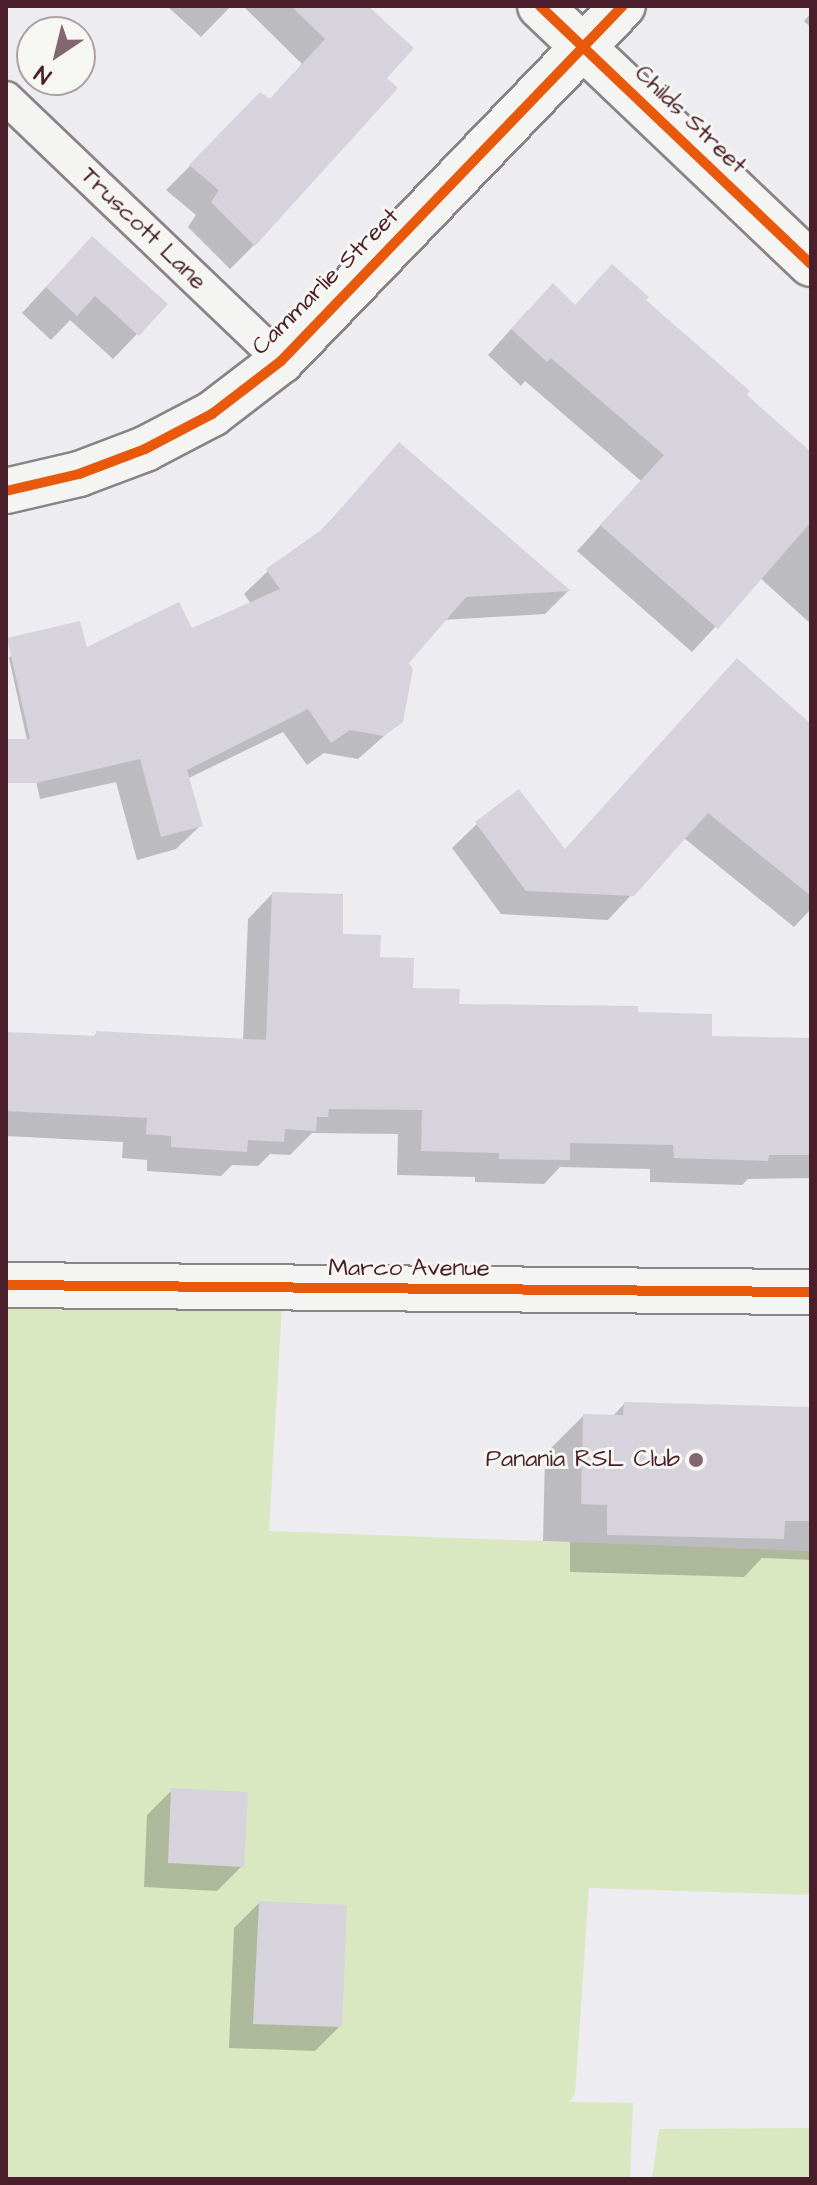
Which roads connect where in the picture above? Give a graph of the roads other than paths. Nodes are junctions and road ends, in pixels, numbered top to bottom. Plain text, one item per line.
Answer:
1 (540, 6) edge
2 (623, 6) edge
3 (584, 47) junction
4 (6, 98) edge
5 (811, 264) edge
6 (281, 361) junction
7 (6, 491) edge
8 (6, 1285) edge
9 (811, 1292) edge

1 - 3 street, Childs Street
2 - 3 street, Cammarlie Street
3 - 5 street, Childs Street
3 - 6 street, Cammarlie Street
4 - 6 lane, Truscott Lane
6 - 7 street, Cammarlie Street
8 - 9 street, Marco Avenue

